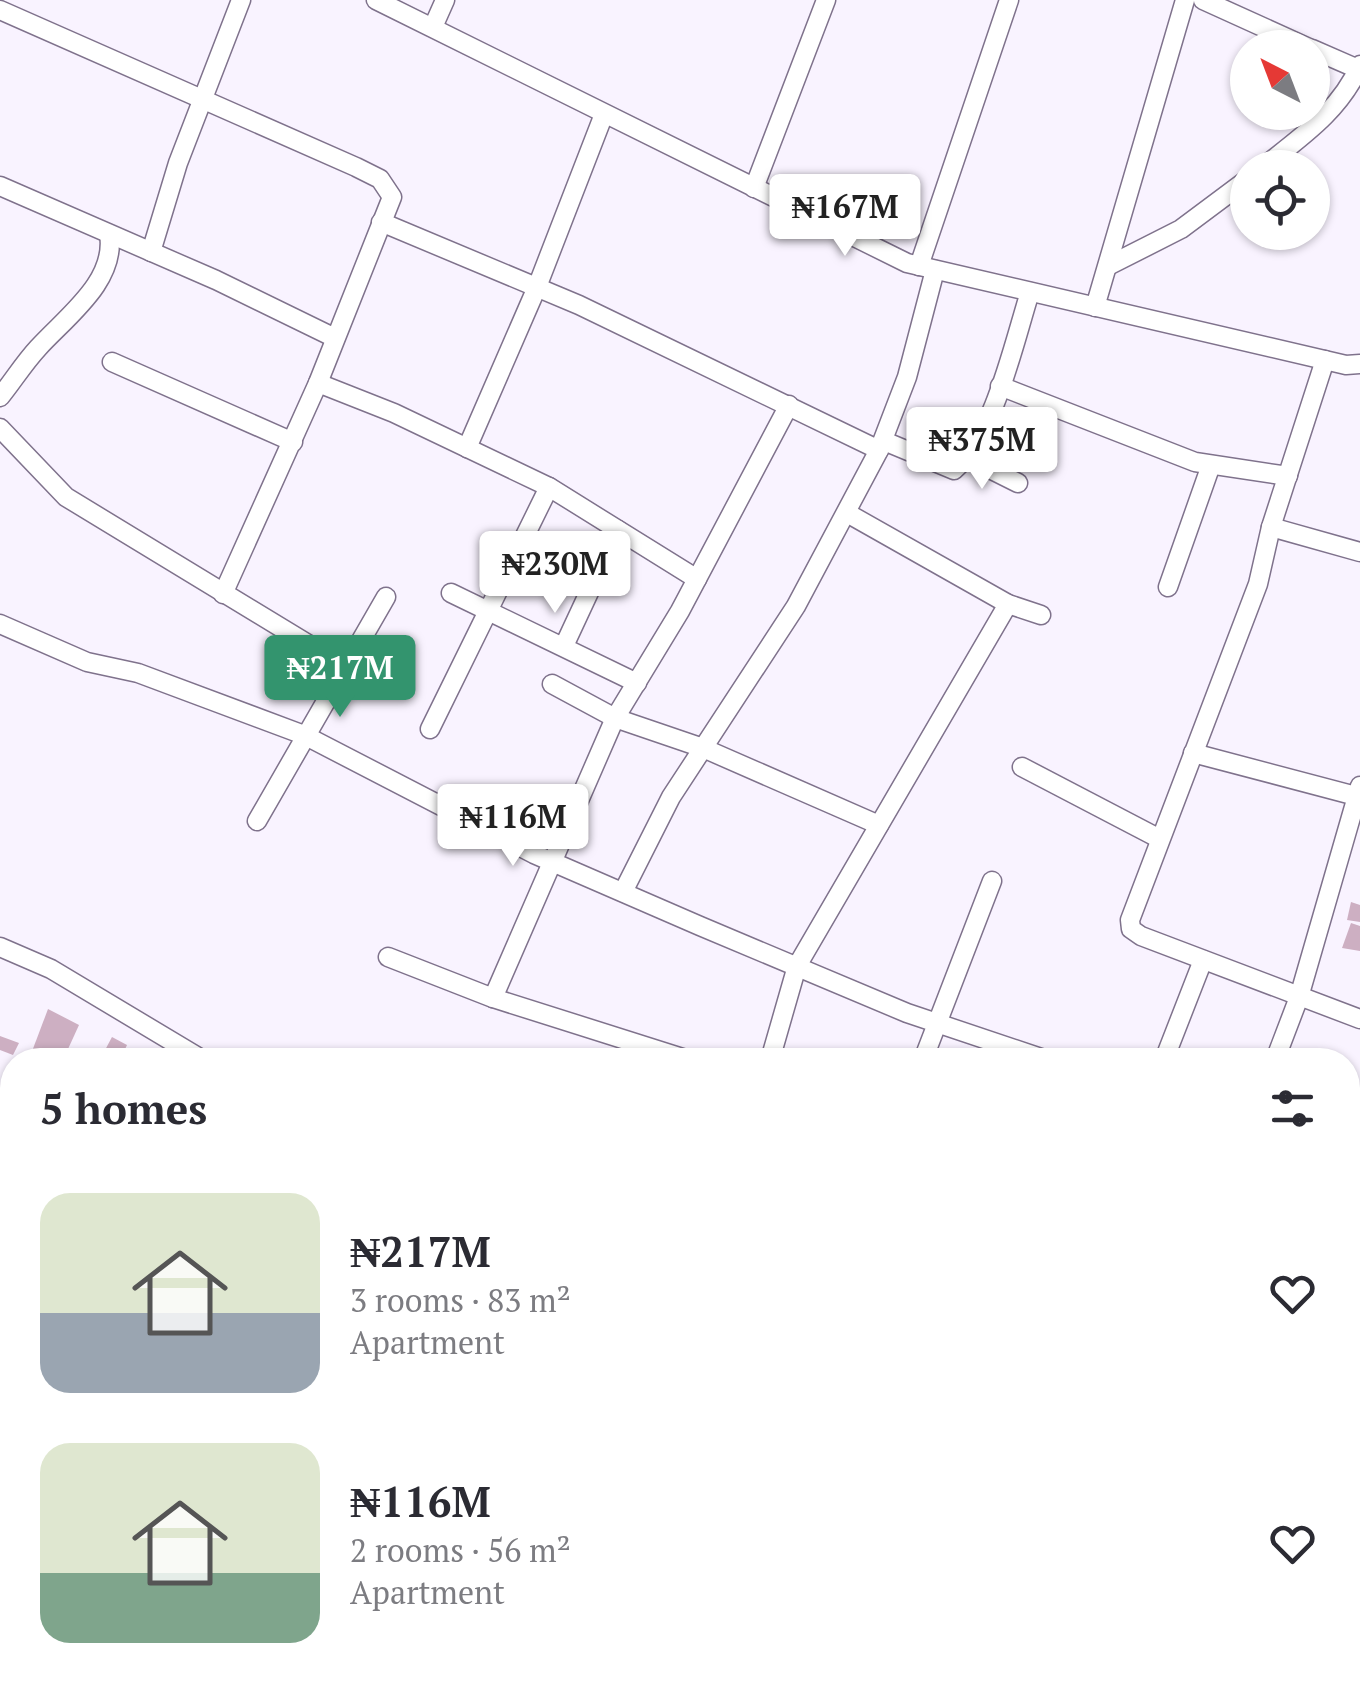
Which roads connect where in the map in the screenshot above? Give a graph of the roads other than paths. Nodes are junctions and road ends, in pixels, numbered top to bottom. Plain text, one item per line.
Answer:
1 (241, 0) edge
2 (376, 0) edge
3 (446, 0) edge
4 (826, 0) edge
5 (1009, 0) edge
6 (1185, 0) edge
7 (1203, 0) edge
8 (0, 10) edge
9 (434, 28) junction
10 (1270, 30) edge
11 (1330, 56) edge
12 (1359, 67) edge
13 (200, 101) junction
14 (604, 114) junction
15 (1285, 150) edge
16 (0, 186) edge
17 (754, 188) junction
18 (1230, 192) edge
19 (380, 222) junction
20 (109, 234) junction
21 (151, 252) junction
22 (1108, 266) junction
23 (927, 268) junction
24 (537, 287) junction
25 (1030, 292) junction
26 (1095, 307) junction
27 (335, 338) junction
28 (1325, 360) junction
29 (112, 362) dead end
30 (1360, 364) edge
31 (318, 383) junction
32 (1000, 386) junction
33 (0, 397) edge
34 (790, 405) junction
35 (0, 428) edge
36 (293, 442) junction
37 (881, 446) junction
38 (466, 448) junction
39 (968, 458) junction
40 (1212, 465) junction
41 (1288, 476) junction
42 (1018, 483) dead end
43 (549, 487) junction
44 (847, 513) junction
45 (1271, 526) junction
46 (618, 530) junction
47 (1360, 552) edge
48 (697, 579) junction
49 (1168, 587) dead end
50 (450, 593) dead end
51 (223, 594) junction
52 (386, 597) dead end
53 (1008, 604) junction
54 (488, 610) junction
55 (1041, 615) dead end
56 (0, 624) edge
57 (564, 646) junction
58 (344, 666) junction
59 (637, 683) junction
60 (552, 684) dead end
61 (615, 718) junction
62 (430, 729) dead end
63 (304, 735) junction
64 (704, 748) junction
65 (1193, 753) junction
66 (1022, 767) dead end
67 (1359, 793) edge
68 (257, 822) dead end
69 (878, 826) junction
70 (1160, 839) junction
71 (554, 862) junction
72 (992, 881) dead end
73 (622, 892) junction
74 (0, 947) edge
75 (388, 958) dead end
76 (1203, 960) junction
77 (797, 966) junction
78 (1299, 997) junction
79 (494, 998) junction
80 (1360, 1019) edge
81 (938, 1020) junction
82 (183, 1048) edge
83 (651, 1048) edge
84 (773, 1048) edge
85 (928, 1048) edge
86 (1014, 1048) edge
87 (1169, 1048) edge
88 (1280, 1048) edge

1 - 13 street
2 - 9 street
3 - 9 street
4 - 17 street
5 - 23 street
6 - 22 street
7 - 10 street
8 - 13 street
9 - 14 street
11 - 12 street
12 - 15 street
13 - 19 street
13 - 21 street
14 - 17 street
14 - 24 street
16 - 20 street
17 - 23 street
18 - 22 street
19 - 24 street
19 - 27 street
20 - 21 street
20 - 33 street
21 - 27 street
22 - 26 street
23 - 25 street
23 - 37 street
24 - 34 street
24 - 38 street
25 - 26 street
25 - 32 street
26 - 28 street
27 - 31 street
28 - 30 street
28 - 41 street
29 - 36 street
31 - 36 street
31 - 38 street
32 - 39 street
32 - 40 street
34 - 37 street
34 - 48 street
35 - 51 street
36 - 51 street
37 - 39 street
37 - 44 street
38 - 43 street
39 - 42 street
40 - 41 street
40 - 49 street
41 - 45 street
43 - 46 street
43 - 54 street
44 - 53 street
44 - 64 street
45 - 47 street
45 - 65 street
46 - 48 street
46 - 57 street
48 - 59 street
50 - 54 street
51 - 58 street
52 - 58 street
53 - 55 street
53 - 69 street
54 - 57 street
54 - 62 street
56 - 63 street
57 - 59 street
58 - 63 street
59 - 61 street
60 - 61 street
61 - 64 street
61 - 71 street
63 - 68 street
63 - 71 street
64 - 69 street
64 - 73 street
65 - 67 street
65 - 70 street
66 - 70 street
67 - 78 street
69 - 77 street
70 - 76 street
71 - 73 street
71 - 79 street
72 - 81 street
73 - 77 street
74 - 82 street
75 - 79 street
76 - 78 street
76 - 87 street
77 - 81 street
77 - 84 street
78 - 80 street
78 - 88 street
79 - 83 street
81 - 85 street
81 - 86 street

